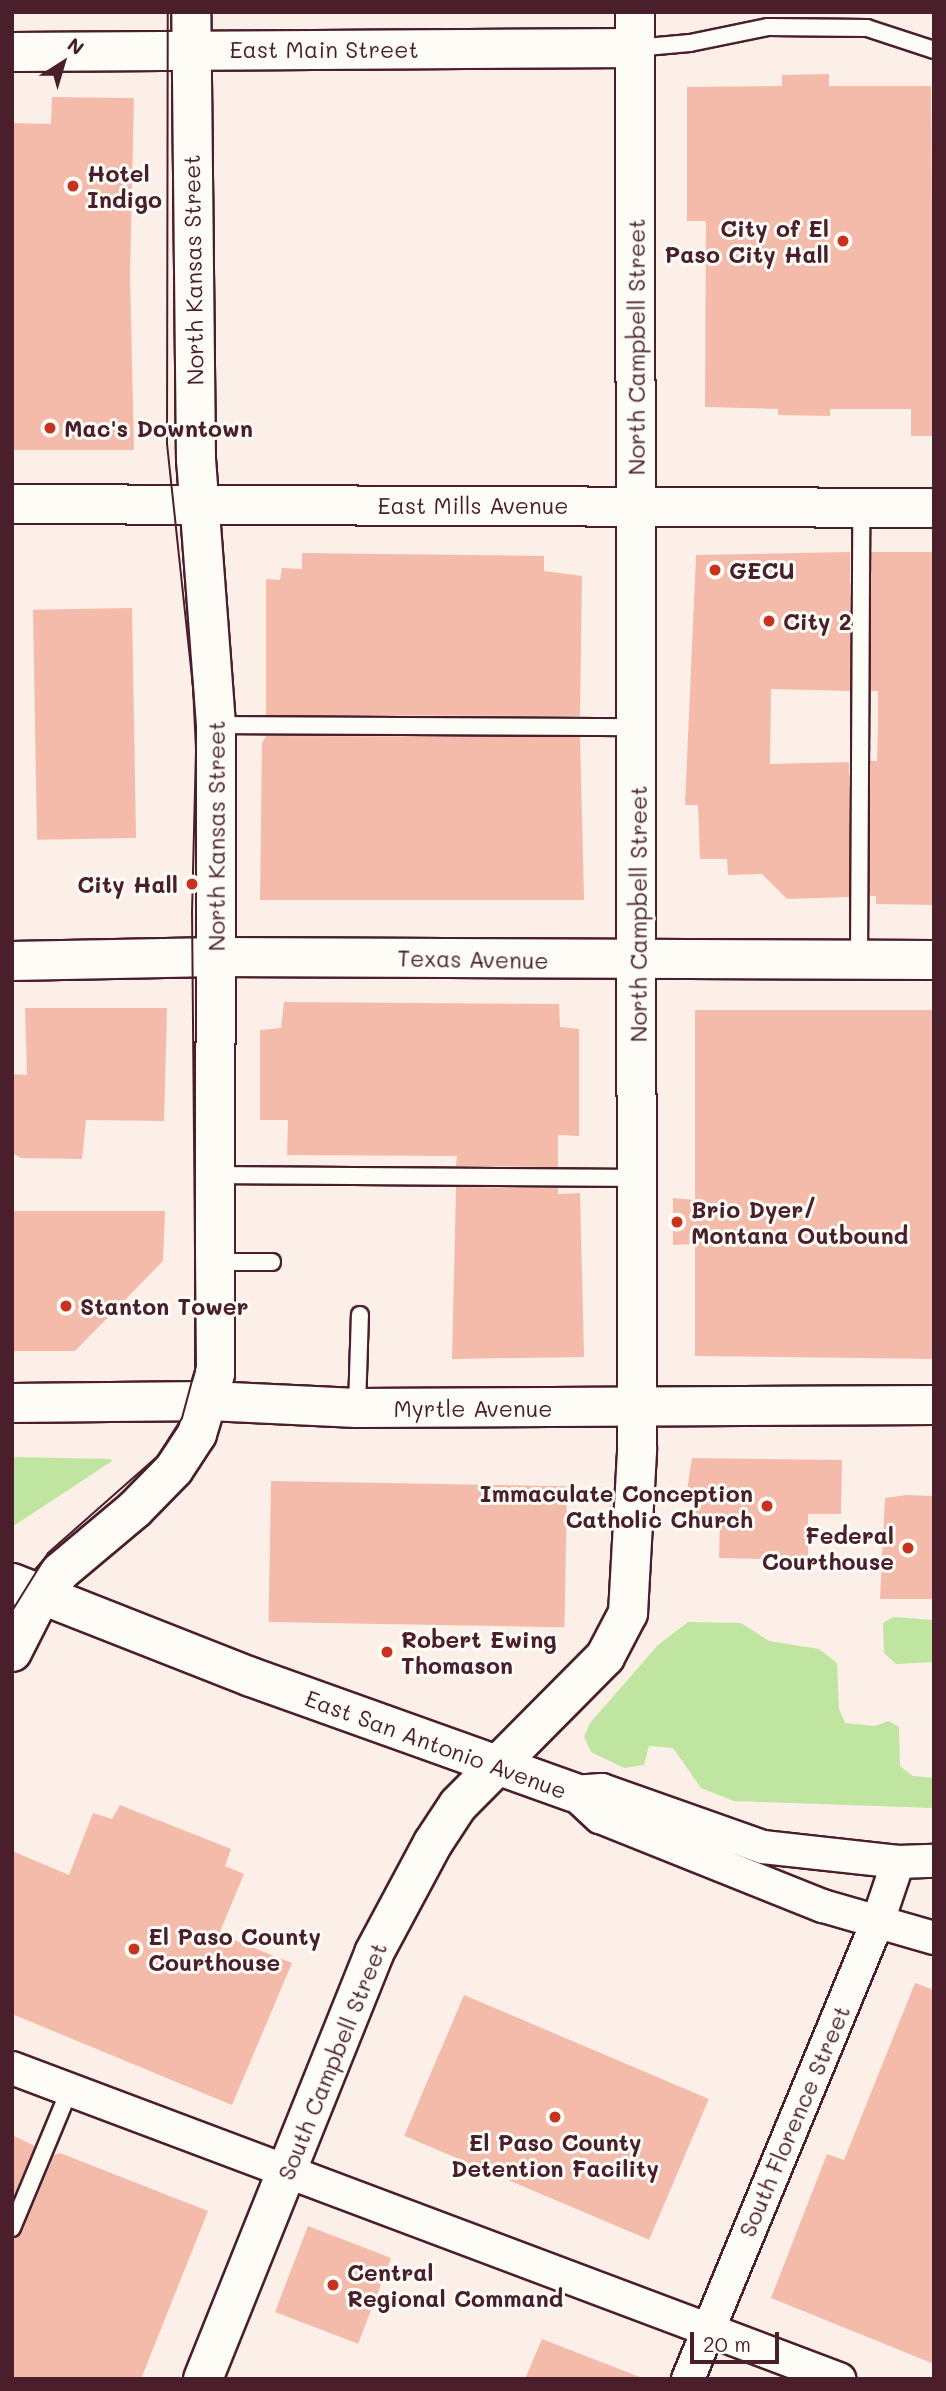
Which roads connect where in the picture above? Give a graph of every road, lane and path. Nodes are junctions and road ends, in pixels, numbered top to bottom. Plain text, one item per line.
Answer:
1 (191, 12) edge
2 (635, 30) edge
3 (191, 50) junction
4 (934, 50) edge
5 (12, 52) edge
6 (12, 504) edge
7 (637, 504) junction
8 (200, 505) junction
9 (861, 507) junction
10 (934, 508) edge
11 (216, 725) junction
12 (638, 727) junction
13 (216, 957) junction
14 (859, 960) junction
15 (934, 960) edge
16 (12, 961) edge
17 (639, 961) junction
18 (215, 1175) junction
19 (636, 1178) junction
20 (216, 1262) junction
21 (272, 1262) dead end
22 (360, 1315) dead end
23 (209, 1402) junction
24 (12, 1403) edge
25 (934, 1405) edge
26 (357, 1408) junction
27 (637, 1408) junction
28 (27, 1588) edge
29 (12, 1653) edge
30 (499, 1765) junction
31 (573, 1793) junction
32 (934, 1861) edge
33 (898, 1862) junction
34 (878, 1921) junction
35 (934, 1938) edge
36 (12, 2068) edge
37 (69, 2091) junction
38 (286, 2171) junction
39 (12, 2228) edge
40 (708, 2327) junction
41 (203, 2379) edge
42 (688, 2379) edge
43 (839, 2379) edge

1 - 3 main road, North Kansas Street
2 - 3 main road, East Main Street
2 - 4 lane
2 - 7 main road, North Campbell Street
3 - 5 main road, East Main Street
3 - 8 main road, North Kansas Street
6 - 8 main road, East Mills Avenue
7 - 8 main road, East Mills Avenue
7 - 9 main road, East Mills Avenue
7 - 12 main road, North Campbell Street
8 - 11 main road, North Kansas Street
9 - 10 main road, East Mills Avenue
9 - 14 lane
11 - 12 lane
11 - 13 main road, North Kansas Street
12 - 17 main road, North Campbell Street
13 - 16 main road, Texas Avenue
13 - 17 main road, Texas Avenue
13 - 18 main road, North Kansas Street
14 - 15 main road, Texas Avenue
14 - 17 main road, Texas Avenue
17 - 19 main road, North Campbell Street
18 - 19 lane
18 - 20 main road, North Kansas Street
19 - 27 main road, North Campbell Street
20 - 21 lane
20 - 23 main road, North Kansas Street
22 - 26 lane
23 - 24 main road, Myrtle Avenue
23 - 26 main road, Myrtle Avenue
23 - 28 main road, North Kansas Street
25 - 27 main road, Myrtle Avenue
26 - 27 main road, Myrtle Avenue
27 - 30 main road, North Campbell Street
28 - 29 main road
28 - 30 main road, East San Antonio Avenue
30 - 31 main road, East San Antonio Avenue
30 - 38 main road, South Campbell Street
31 - 33 street
31 - 34 street, East San Antonio Avenue
32 - 33 street
33 - 34 street, South Florence Street
34 - 35 street, East San Antonio Avenue
34 - 40 street, South Florence Street
36 - 37 street
37 - 38 street
37 - 39 lane
38 - 40 street
38 - 41 main road, South Campbell Street
40 - 42 street, South Florence Street
40 - 43 street

